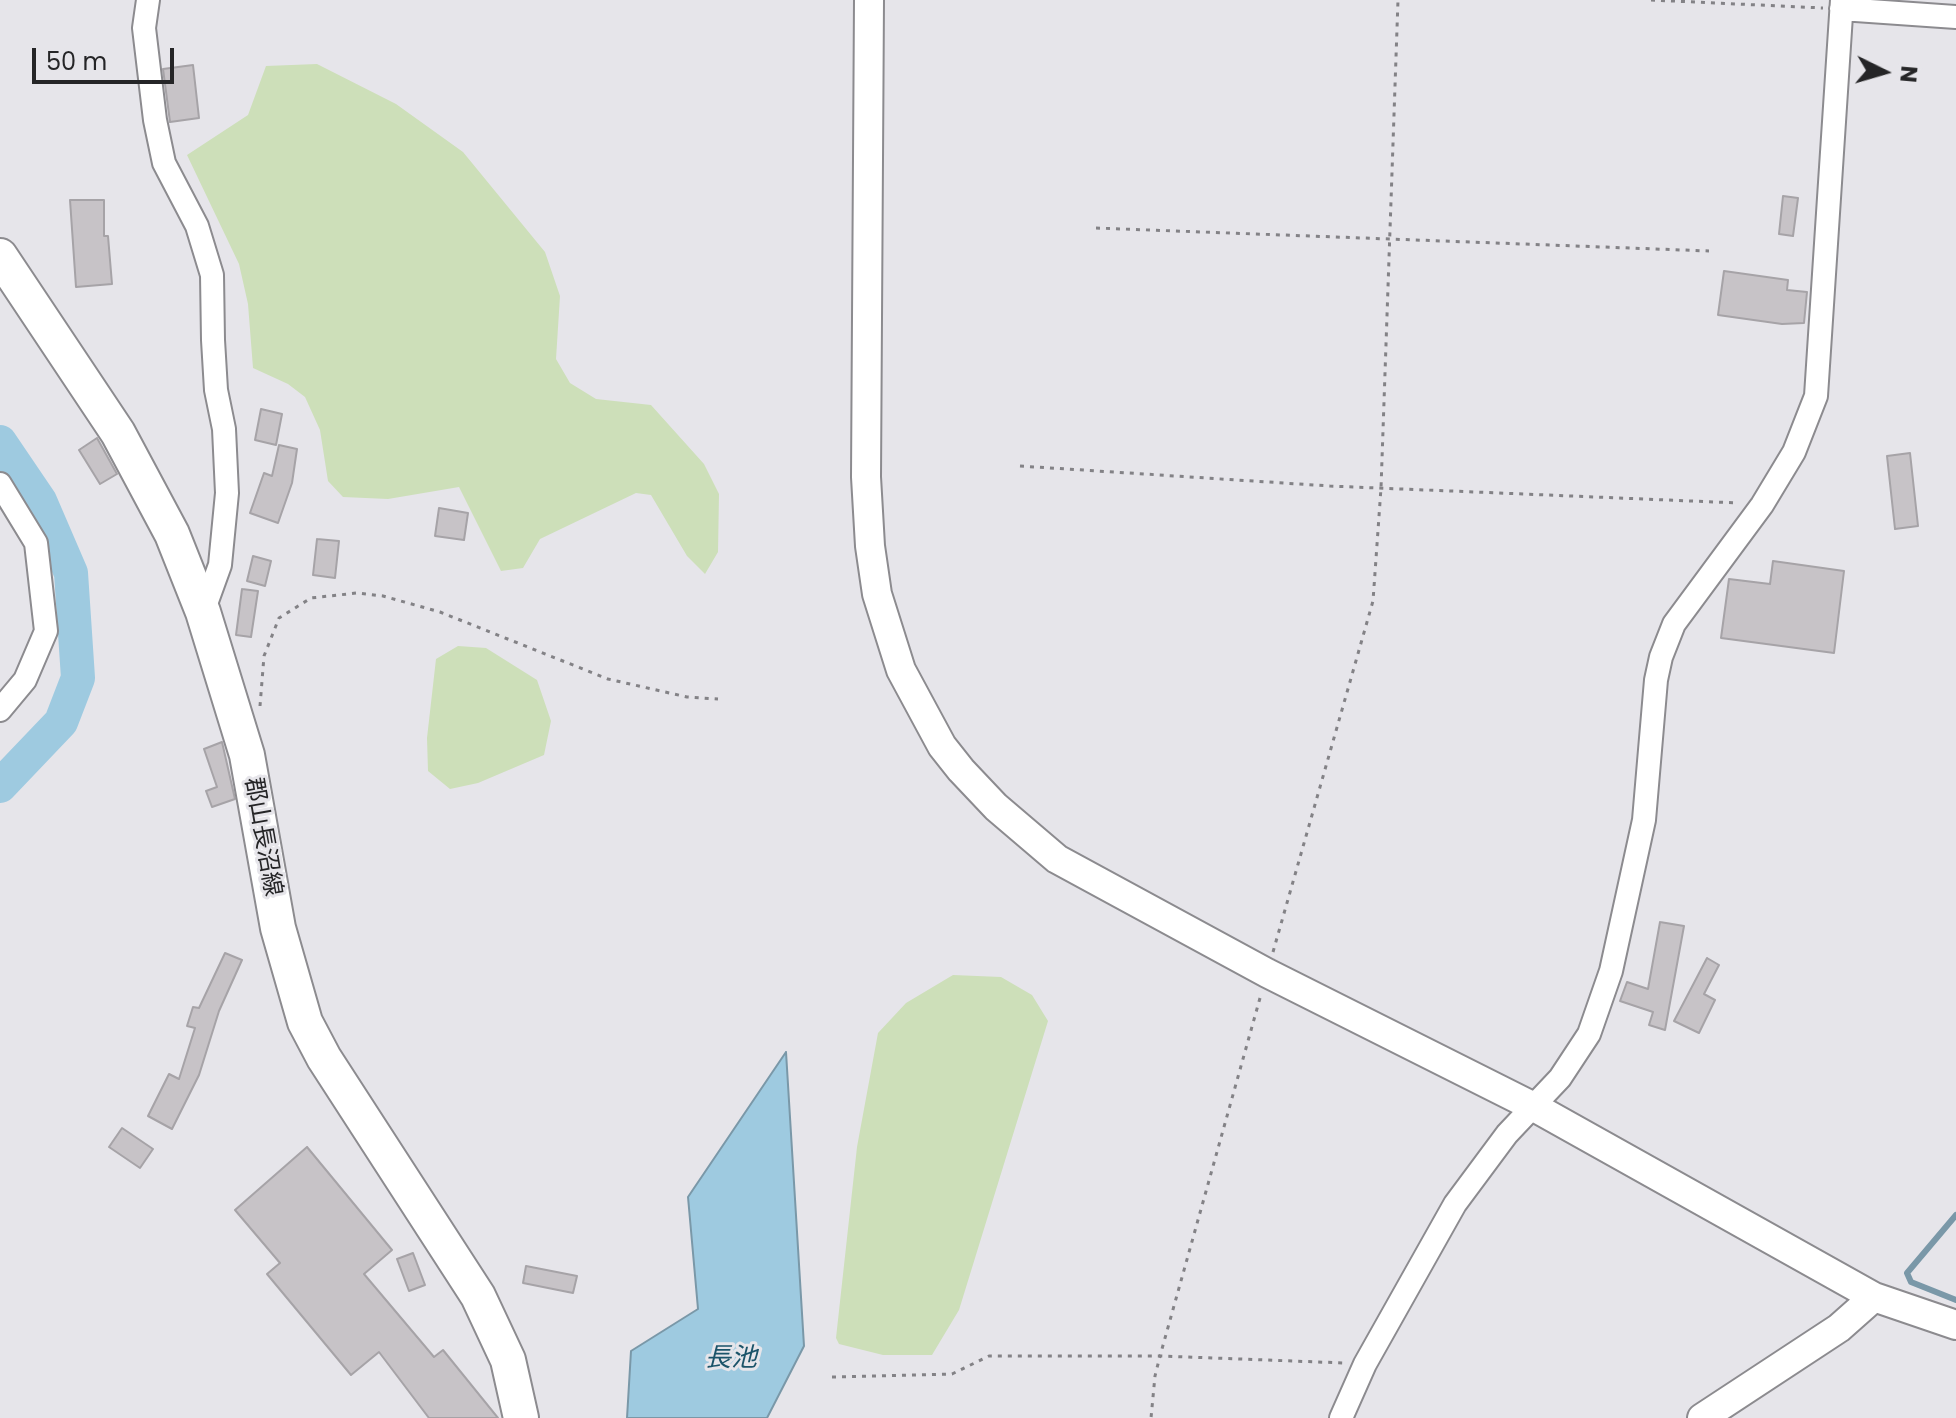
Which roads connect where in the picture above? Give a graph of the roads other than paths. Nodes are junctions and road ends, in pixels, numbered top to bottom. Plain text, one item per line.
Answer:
1 (148, 0) edge
2 (869, 0) edge
3 (1841, 4) edge
4 (1956, 17) edge
5 (0, 256) edge
6 (0, 484) edge
7 (203, 612) junction
8 (0, 710) edge
9 (1536, 1108) junction
10 (1874, 1297) junction
11 (1956, 1325) edge
12 (521, 1418) edge
13 (1341, 1418) edge
14 (1702, 1418) edge

1 - 7 street
2 - 9 street
3 - 4 street
3 - 9 street
5 - 7 main road, 郡山長沼線
6 - 8 street
7 - 12 main road, 郡山長沼線
9 - 10 street
9 - 13 street
10 - 11 street
10 - 14 street

